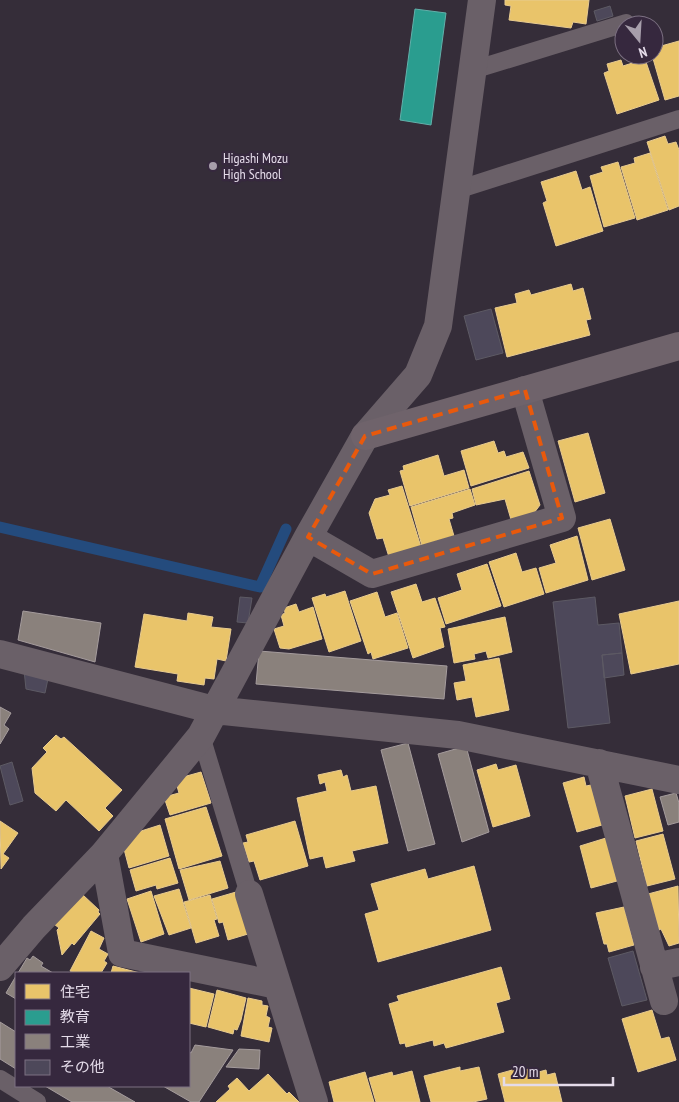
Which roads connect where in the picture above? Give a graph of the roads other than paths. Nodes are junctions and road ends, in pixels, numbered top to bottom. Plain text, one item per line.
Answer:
1 (482, 0) edge
2 (614, 27) edge
3 (473, 70) junction
4 (679, 119) edge
5 (457, 190) junction
6 (679, 346) edge
7 (525, 390) junction
8 (365, 436) junction
9 (308, 537) junction
10 (0, 654) edge
11 (214, 710) junction
12 (201, 736) junction
13 (599, 763) junction
14 (679, 780) edge
15 (104, 854) junction
16 (249, 894) joint
17 (667, 964) edge
18 (0, 967) edge
19 (277, 985) junction
20 (664, 1001) dead end
21 (0, 1080) edge
22 (37, 1102) edge
23 (314, 1102) edge

1 - 3 street
2 - 3 lane
3 - 5 street
4 - 5 lane
5 - 8 street
6 - 7 street
7 - 8 street
7 - 9 street
8 - 9 street
9 - 11 street
10 - 11 street
11 - 12 street
11 - 13 street
12 - 15 street
12 - 16 lane
13 - 14 street
13 - 17 street
15 - 18 street
15 - 19 street
16 - 19 street
17 - 20 street
19 - 23 street
21 - 22 lane

